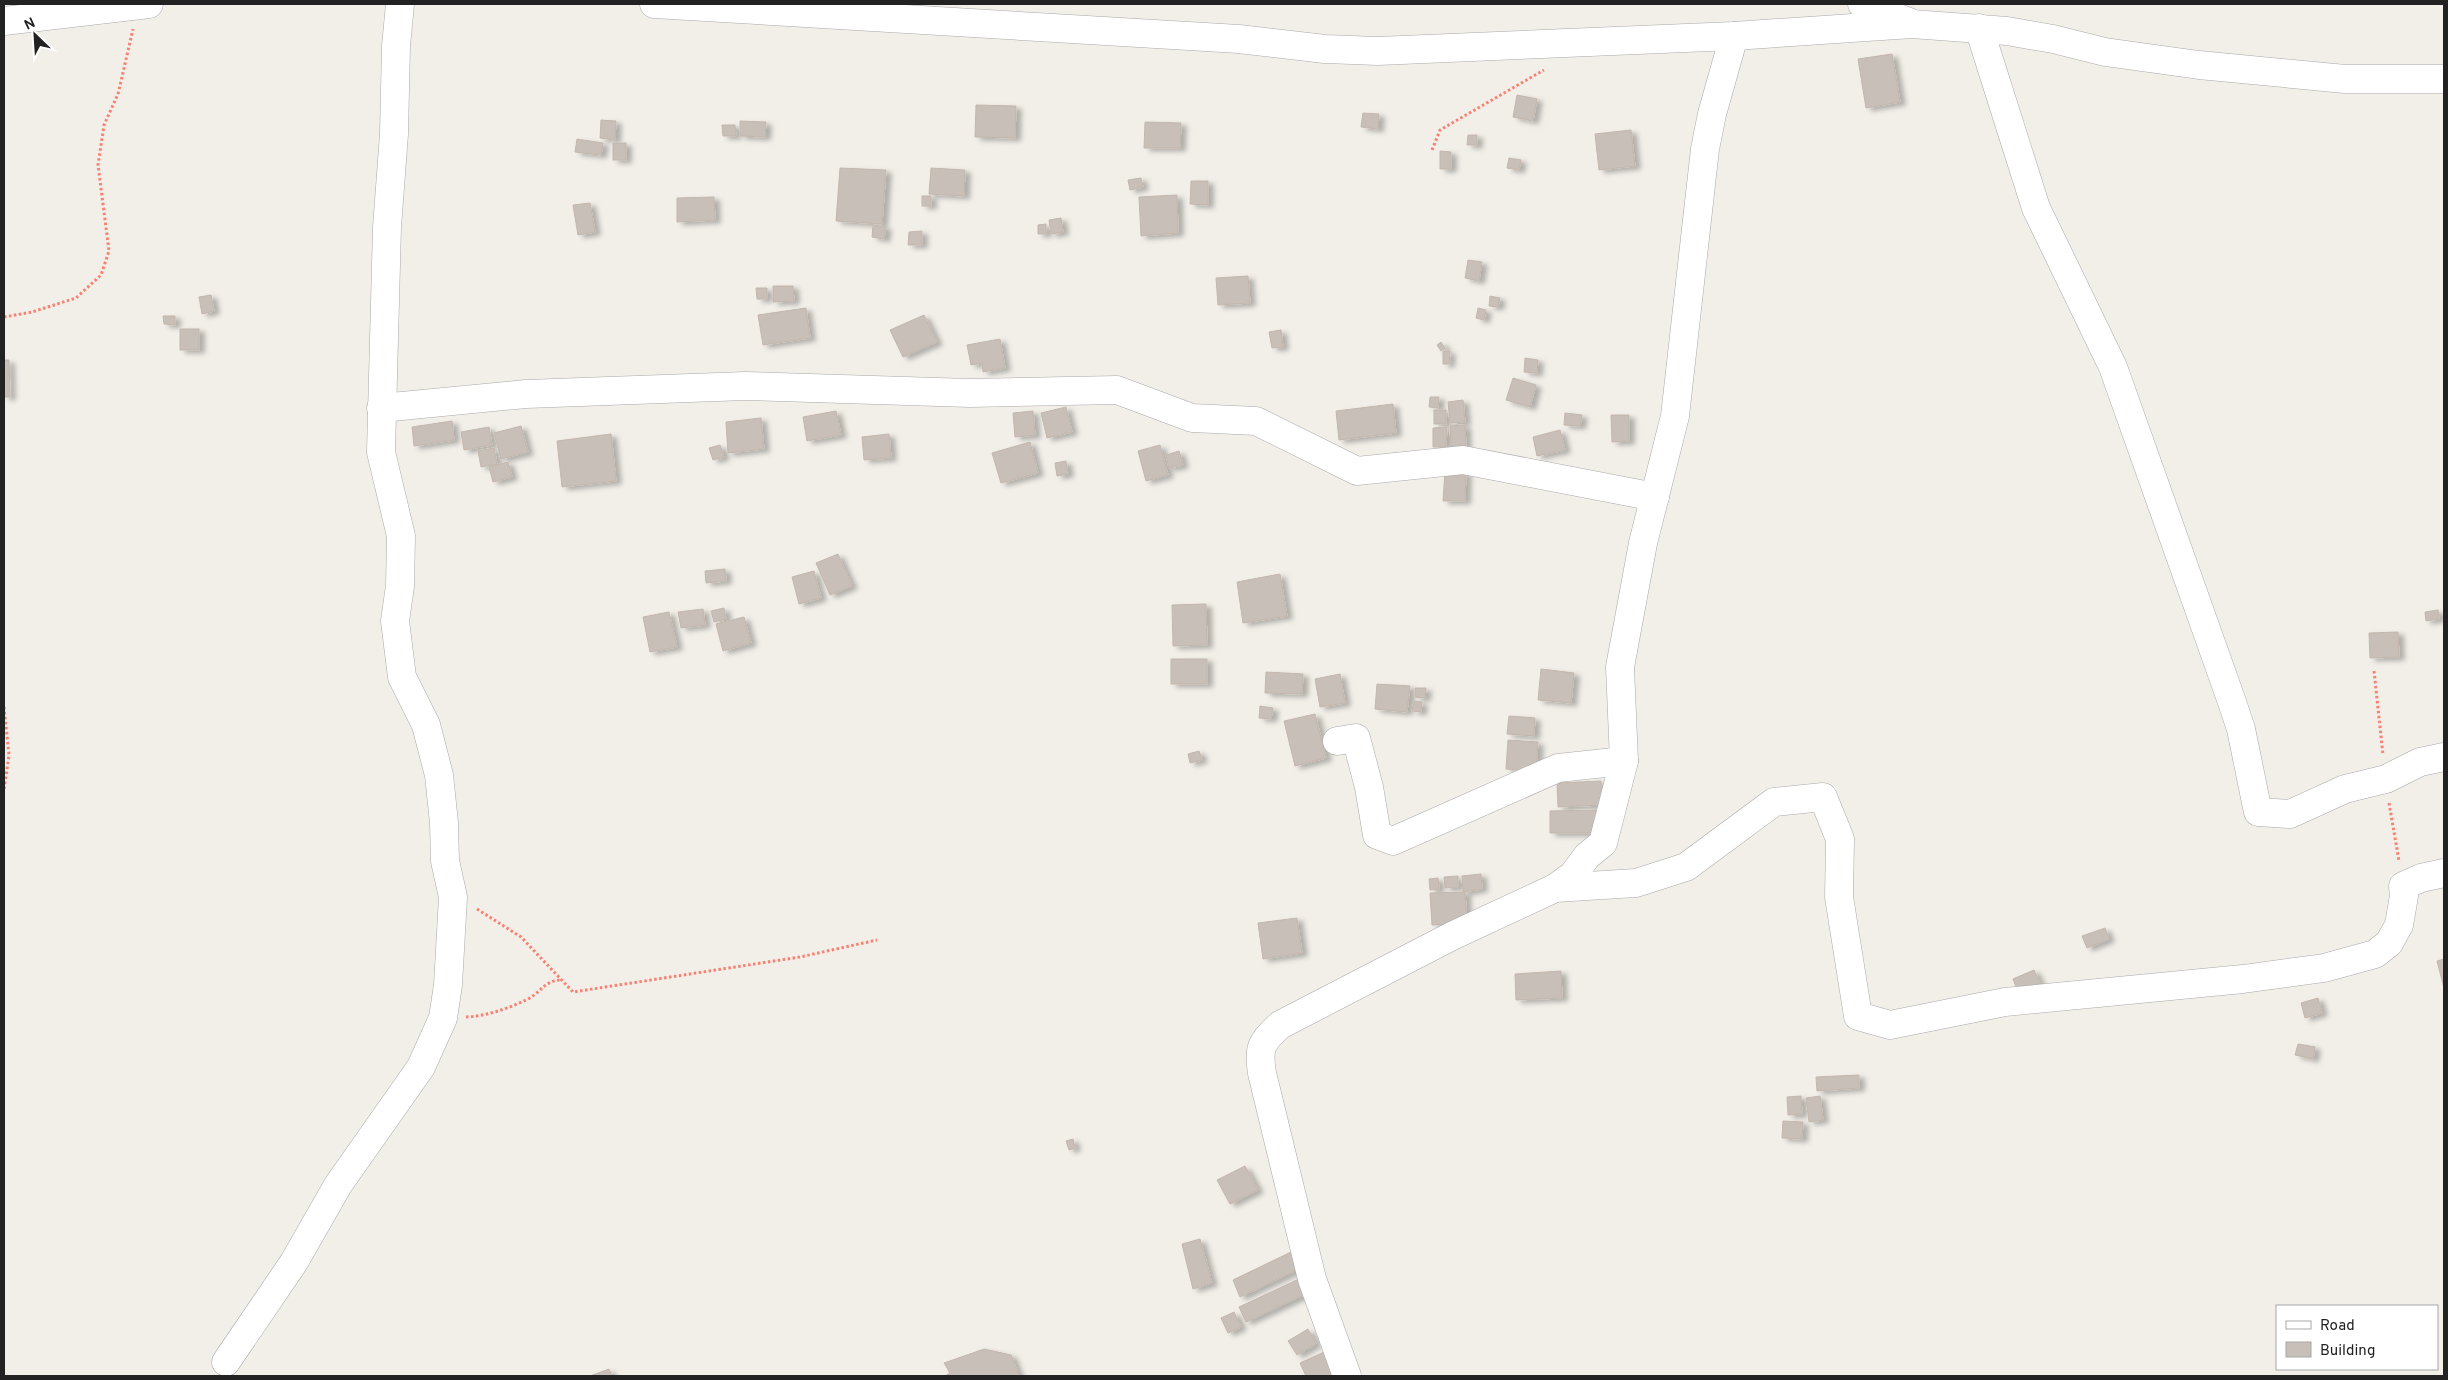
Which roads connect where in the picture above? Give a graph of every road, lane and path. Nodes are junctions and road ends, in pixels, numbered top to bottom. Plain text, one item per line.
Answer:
1 (400, 4) edge
2 (654, 4) edge
3 (1862, 4) edge
4 (141, 5) edge
5 (694, 5) edge
6 (4, 21) edge
7 (1912, 24) junction
8 (1979, 28) junction
9 (1734, 36) junction
10 (1548, 69) dead end
11 (2444, 79) edge
12 (1432, 150) dead end
13 (4, 317) edge
14 (381, 408) junction
15 (1655, 498) junction
16 (4, 707) edge
17 (1337, 741) dead end
18 (2444, 757) edge
19 (1624, 761) junction
20 (4, 790) edge
21 (2444, 873) edge
22 (451, 888) junction
23 (1555, 888) junction
24 (877, 940) dead end
25 (563, 980) junction
26 (443, 1018) junction
27 (226, 1362) dead end
28 (1347, 1376) edge

1 - 14 street
2 - 5 street
3 - 7 street
4 - 6 street
4 - 13 path
5 - 9 street
7 - 8 street
7 - 9 street
8 - 11 street
8 - 18 street
9 - 15 street
10 - 12 path
14 - 15 street
14 - 22 street
15 - 19 street
16 - 20 path
17 - 19 street
19 - 23 street
21 - 23 street
22 - 25 path
22 - 26 street
23 - 28 street
24 - 25 path
25 - 26 path
26 - 27 street

